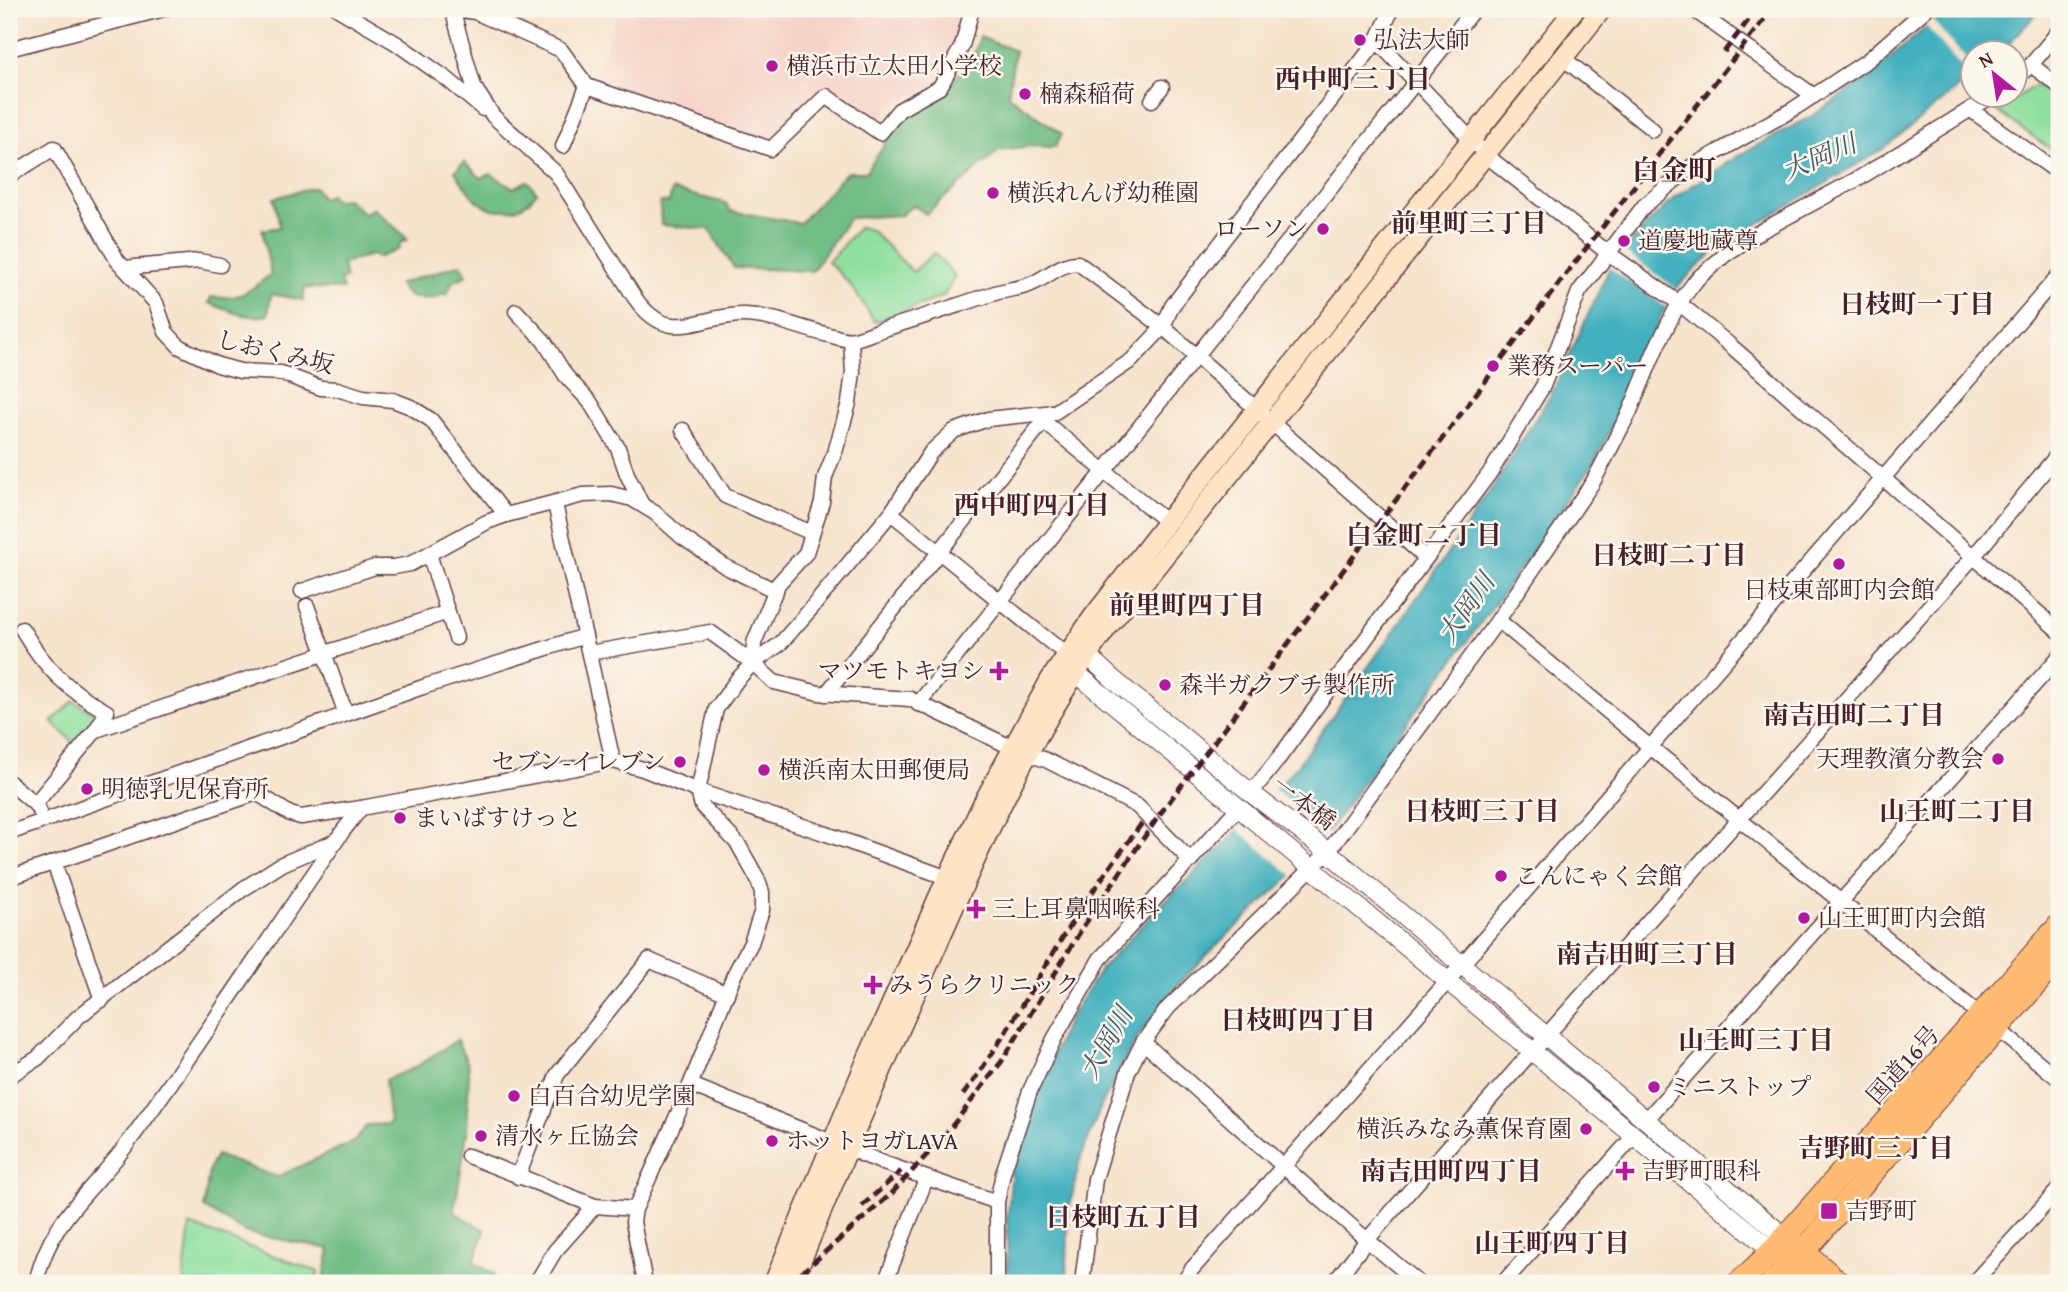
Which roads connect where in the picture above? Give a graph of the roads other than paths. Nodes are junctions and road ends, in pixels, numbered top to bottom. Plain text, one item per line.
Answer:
1 (164, 9) edge
2 (338, 9) edge
3 (454, 9) edge
4 (972, 9) edge
5 (1392, 9) edge
6 (1474, 9) edge
7 (1602, 9) edge
8 (1693, 9) edge
9 (1926, 9) edge
10 (1568, 11) edge
11 (2059, 31) edge
12 (1377, 41) junction
13 (9, 49) edge
14 (1563, 58) junction
15 (2031, 65) joint
16 (1417, 81) junction
17 (587, 86) junction
18 (2059, 86) edge
19 (1162, 87) dead end
20 (1814, 96) junction
21 (1152, 100) dead end
22 (1974, 108) edge
23 (1971, 110) junction
24 (493, 116) junction
25 (1653, 130) dead end
26 (1471, 137) junction
27 (563, 146) dead end
28 (1486, 155) junction
29 (2059, 173) edge
30 (9, 176) edge
31 (1611, 254) junction
32 (220, 265) dead end
33 (124, 268) junction
34 (2059, 275) edge
35 (1676, 301) junction
36 (516, 311) dead end
37 (1163, 327) junction
38 (851, 340) junction
39 (1197, 356) junction
40 (1265, 416) junction
41 (1047, 417) junction
42 (683, 430) dead end
43 (2059, 453) edge
44 (1105, 472) junction
45 (1882, 477) junction
46 (555, 504) junction
47 (643, 506) junction
48 (891, 513) junction
49 (506, 515) junction
50 (1167, 522) junction
51 (812, 533) junction
52 (940, 552) junction
53 (429, 554) junction
54 (1973, 556) junction
55 (1426, 558) junction
56 (302, 591) dead end
57 (776, 591) junction
58 (1000, 601) junction
59 (307, 606) dead end
60 (448, 612) junction
61 (1498, 620) junction
62 (22, 629) dead end
63 (2059, 631) edge
64 (585, 636) junction
65 (456, 638) dead end
66 (324, 653) junction
67 (589, 653) junction
68 (1078, 654) junction
69 (2059, 657) edge
70 (753, 663) junction
71 (1075, 673) junction
72 (826, 694) junction
73 (918, 704) junction
74 (346, 714) junction
75 (96, 730) junction
76 (1649, 746) junction
77 (1021, 752) junction
78 (613, 761) junction
79 (9, 782) edge
80 (698, 791) junction
81 (1245, 800) junction
82 (36, 804) junction
83 (361, 808) junction
84 (1740, 819) junction
85 (44, 821) junction
86 (9, 834) edge
87 (335, 842) junction
88 (1328, 852) junction
89 (1191, 861) junction
90 (54, 863) junction
91 (1312, 870) junction
92 (9, 878) edge
93 (955, 881) junction
94 (1841, 901) junction
95 (2059, 926) edge
96 (2059, 957) edge
97 (1460, 964) junction
98 (1447, 982) junction
99 (727, 994) junction
100 (102, 1000) junction
101 (1989, 1024) junction
102 (1547, 1037) junction
103 (1143, 1042) junction
104 (1532, 1052) junction
105 (9, 1057) edge
106 (11, 1075) edge
107 (2059, 1079) edge
108 (691, 1085) junction
109 (1646, 1120) junction
110 (1634, 1136) junction
111 (840, 1145) junction
112 (468, 1156) dead end
113 (1286, 1166) junction
114 (518, 1177) junction
115 (926, 1179) junction
116 (2059, 1189) edge
117 (997, 1202) junction
118 (595, 1206) junction
119 (635, 1209) junction
120 (1367, 1240) junction
121 (1779, 1245) junction
122 (1798, 1259) junction
123 (36, 1283) edge
124 (536, 1283) edge
125 (645, 1283) edge
126 (774, 1283) edge
127 (792, 1283) edge
128 (885, 1283) edge
129 (997, 1283) edge
130 (1082, 1283) edge
131 (1183, 1283) edge
132 (1334, 1283) edge
133 (1419, 1283) edge
134 (1503, 1283) edge
135 (1739, 1283) edge
136 (1772, 1283) edge
137 (1811, 1283) edge
138 (1839, 1283) edge
139 (1973, 1283) edge

1 - 13 street
2 - 24 street
3 - 17 street
3 - 24 street
4 - 17 street
5 - 12 street
6 - 16 street
7 - 14 main road
8 - 20 street
9 - 20 street
10 - 26 main road
11 - 15 street
12 - 16 street
12 - 37 street
14 - 25 street
14 - 28 main road
15 - 18 street
16 - 26 street
16 - 39 street
17 - 27 street
19 - 21 street
20 - 31 street
22 - 23 street
23 - 29 street
23 - 35 street
24 - 38 street
26 - 28 street
26 - 40 main road
28 - 31 street
28 - 40 main road
30 - 33 street, しおくみ坂
31 - 35 street
31 - 55 street
32 - 33 street
33 - 49 street, しおくみ坂
34 - 45 street
35 - 45 street
35 - 61 street
36 - 47 street
37 - 38 street
37 - 39 street
37 - 41 street
38 - 51 street
39 - 40 street
39 - 44 street
40 - 50 main road
40 - 55 street
40 - 68 main road
41 - 44 street
41 - 48 street
41 - 52 street
42 - 51 street
43 - 54 street
44 - 50 street
44 - 58 street
45 - 54 street
45 - 76 street
46 - 47 street
46 - 49 street
46 - 64 street
47 - 57 street
48 - 52 street
48 - 70 street
49 - 53 street
50 - 68 main road
51 - 57 street
52 - 58 street
52 - 72 street
53 - 56 street
53 - 60 street
54 - 63 street
54 - 84 street
55 - 81 street
57 - 70 street
58 - 68 street
58 - 73 street
59 - 66 street
60 - 65 street
60 - 66 street
61 - 76 street
61 - 88 street
62 - 75 street
64 - 67 street
64 - 74 street
66 - 74 street
66 - 75 street
67 - 70 street
67 - 78 street
68 - 71 main road
68 - 77 main road
68 - 81 street
69 - 94 street
70 - 72 street
70 - 80 street
71 - 77 main road
71 - 81 street
72 - 73 street
73 - 77 street
74 - 85 street
75 - 82 street
76 - 84 street
76 - 97 street
77 - 89 street
77 - 93 main road
78 - 80 street
78 - 83 street
79 - 82 street
80 - 93 street
80 - 99 street
81 - 88 street, 一本橋
81 - 89 street
81 - 91 street, 一本橋
82 - 85 street
83 - 87 street
83 - 90 street
84 - 94 street
84 - 102 street
85 - 86 street
87 - 100 street
87 - 123 street
88 - 91 street
88 - 97 street, 一本橋
89 - 117 street
90 - 92 street
90 - 100 street
91 - 98 street, 一本橋
91 - 103 street
93 - 111 main road
94 - 101 street
94 - 109 street
95 - 101 main road, 国道16号
96 - 101 main road, 国道16号
97 - 98 street
97 - 102 street, 一本橋
98 - 104 street, 一本橋
98 - 113 street
99 - 108 street
99 - 114 street
100 - 106 street
101 - 107 street
101 - 121 main road, 国道16号
101 - 122 main road, 国道16号
102 - 104 street
102 - 109 street, 一本橋
103 - 113 street
103 - 130 street
104 - 110 street, 一本橋
104 - 120 street
105 - 106 street
108 - 111 street
108 - 119 street
109 - 121 street, 一本橋
110 - 121 street, 一本橋
110 - 134 street
111 - 115 street
111 - 126 main road
111 - 127 main road
112 - 114 street
113 - 120 street
113 - 131 street
114 - 118 street
115 - 117 street
115 - 128 street
116 - 139 street
117 - 129 street
118 - 119 street
118 - 124 street
119 - 125 street
120 - 132 street
120 - 133 street
121 - 122 main road
121 - 135 main road, 国道16号
122 - 136 main road, 国道16号
122 - 137 main road
122 - 138 main road

